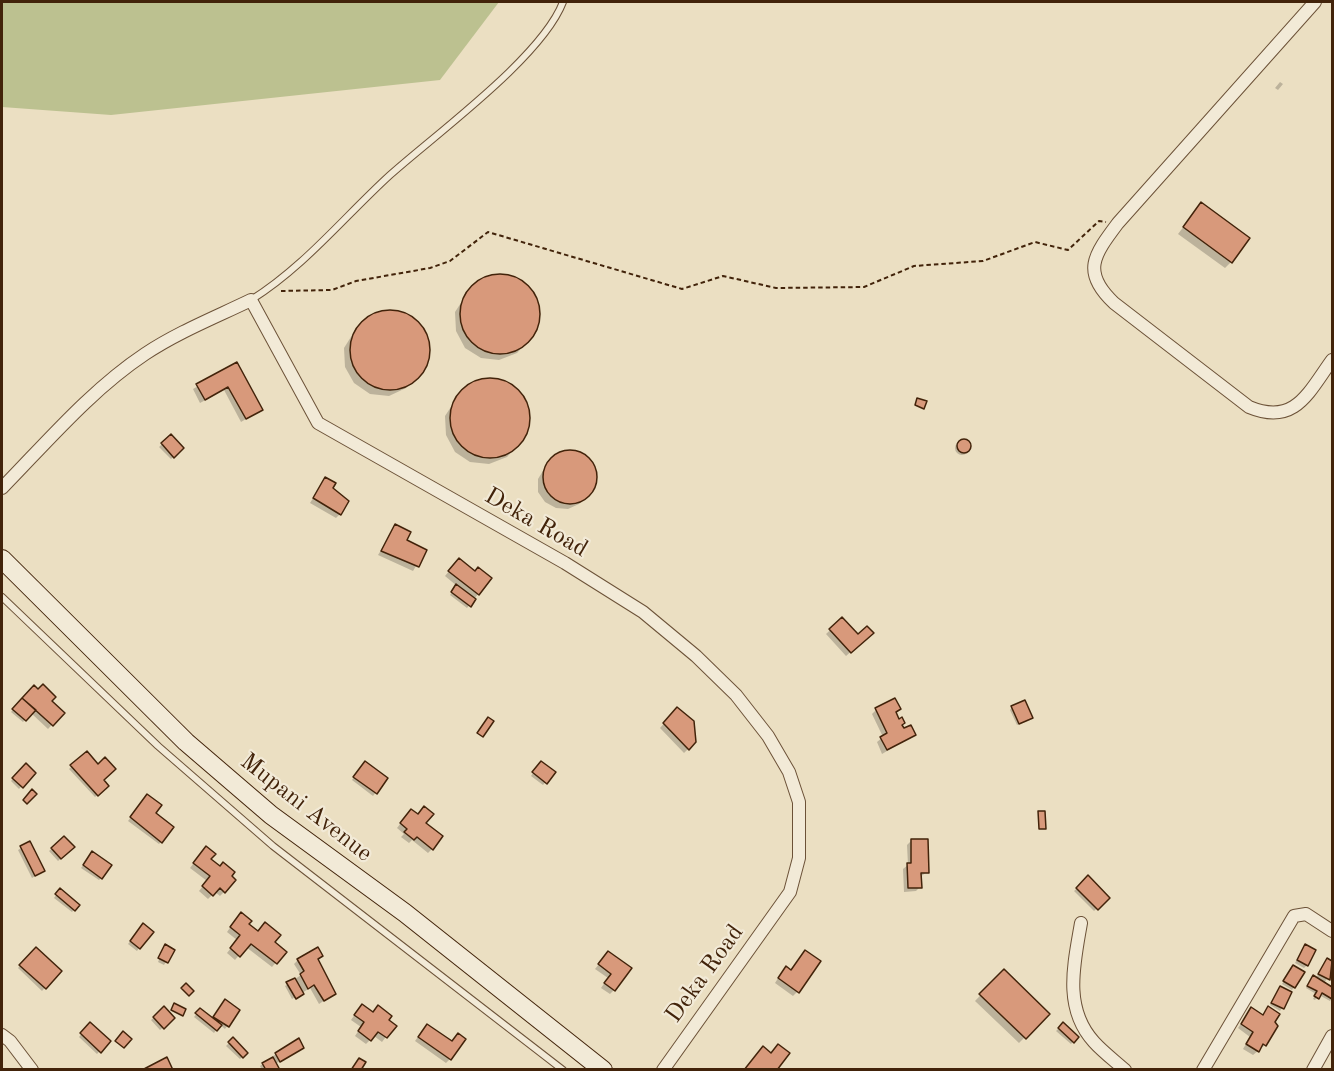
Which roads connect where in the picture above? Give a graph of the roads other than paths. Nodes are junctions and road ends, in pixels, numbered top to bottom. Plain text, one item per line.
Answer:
1 (563, 2) edge
2 (1315, 2) edge
3 (251, 300) junction
4 (1332, 360) edge
5 (2, 488) edge
6 (2, 559) edge
7 (2, 597) edge
8 (1081, 923) dead end
9 (1332, 932) edge
10 (2, 1035) edge
11 (1332, 1036) edge
12 (32, 1070) edge
13 (563, 1070) edge
14 (603, 1070) edge
15 (663, 1070) edge
16 (1125, 1070) edge
17 (1203, 1070) edge
18 (1313, 1070) edge

1 - 3 lane
2 - 4 street
3 - 5 street
3 - 15 street, Deka Road
6 - 14 street, Mupani Avenue
7 - 13 lane
8 - 16 street
9 - 17 street
10 - 12 street
11 - 18 street

